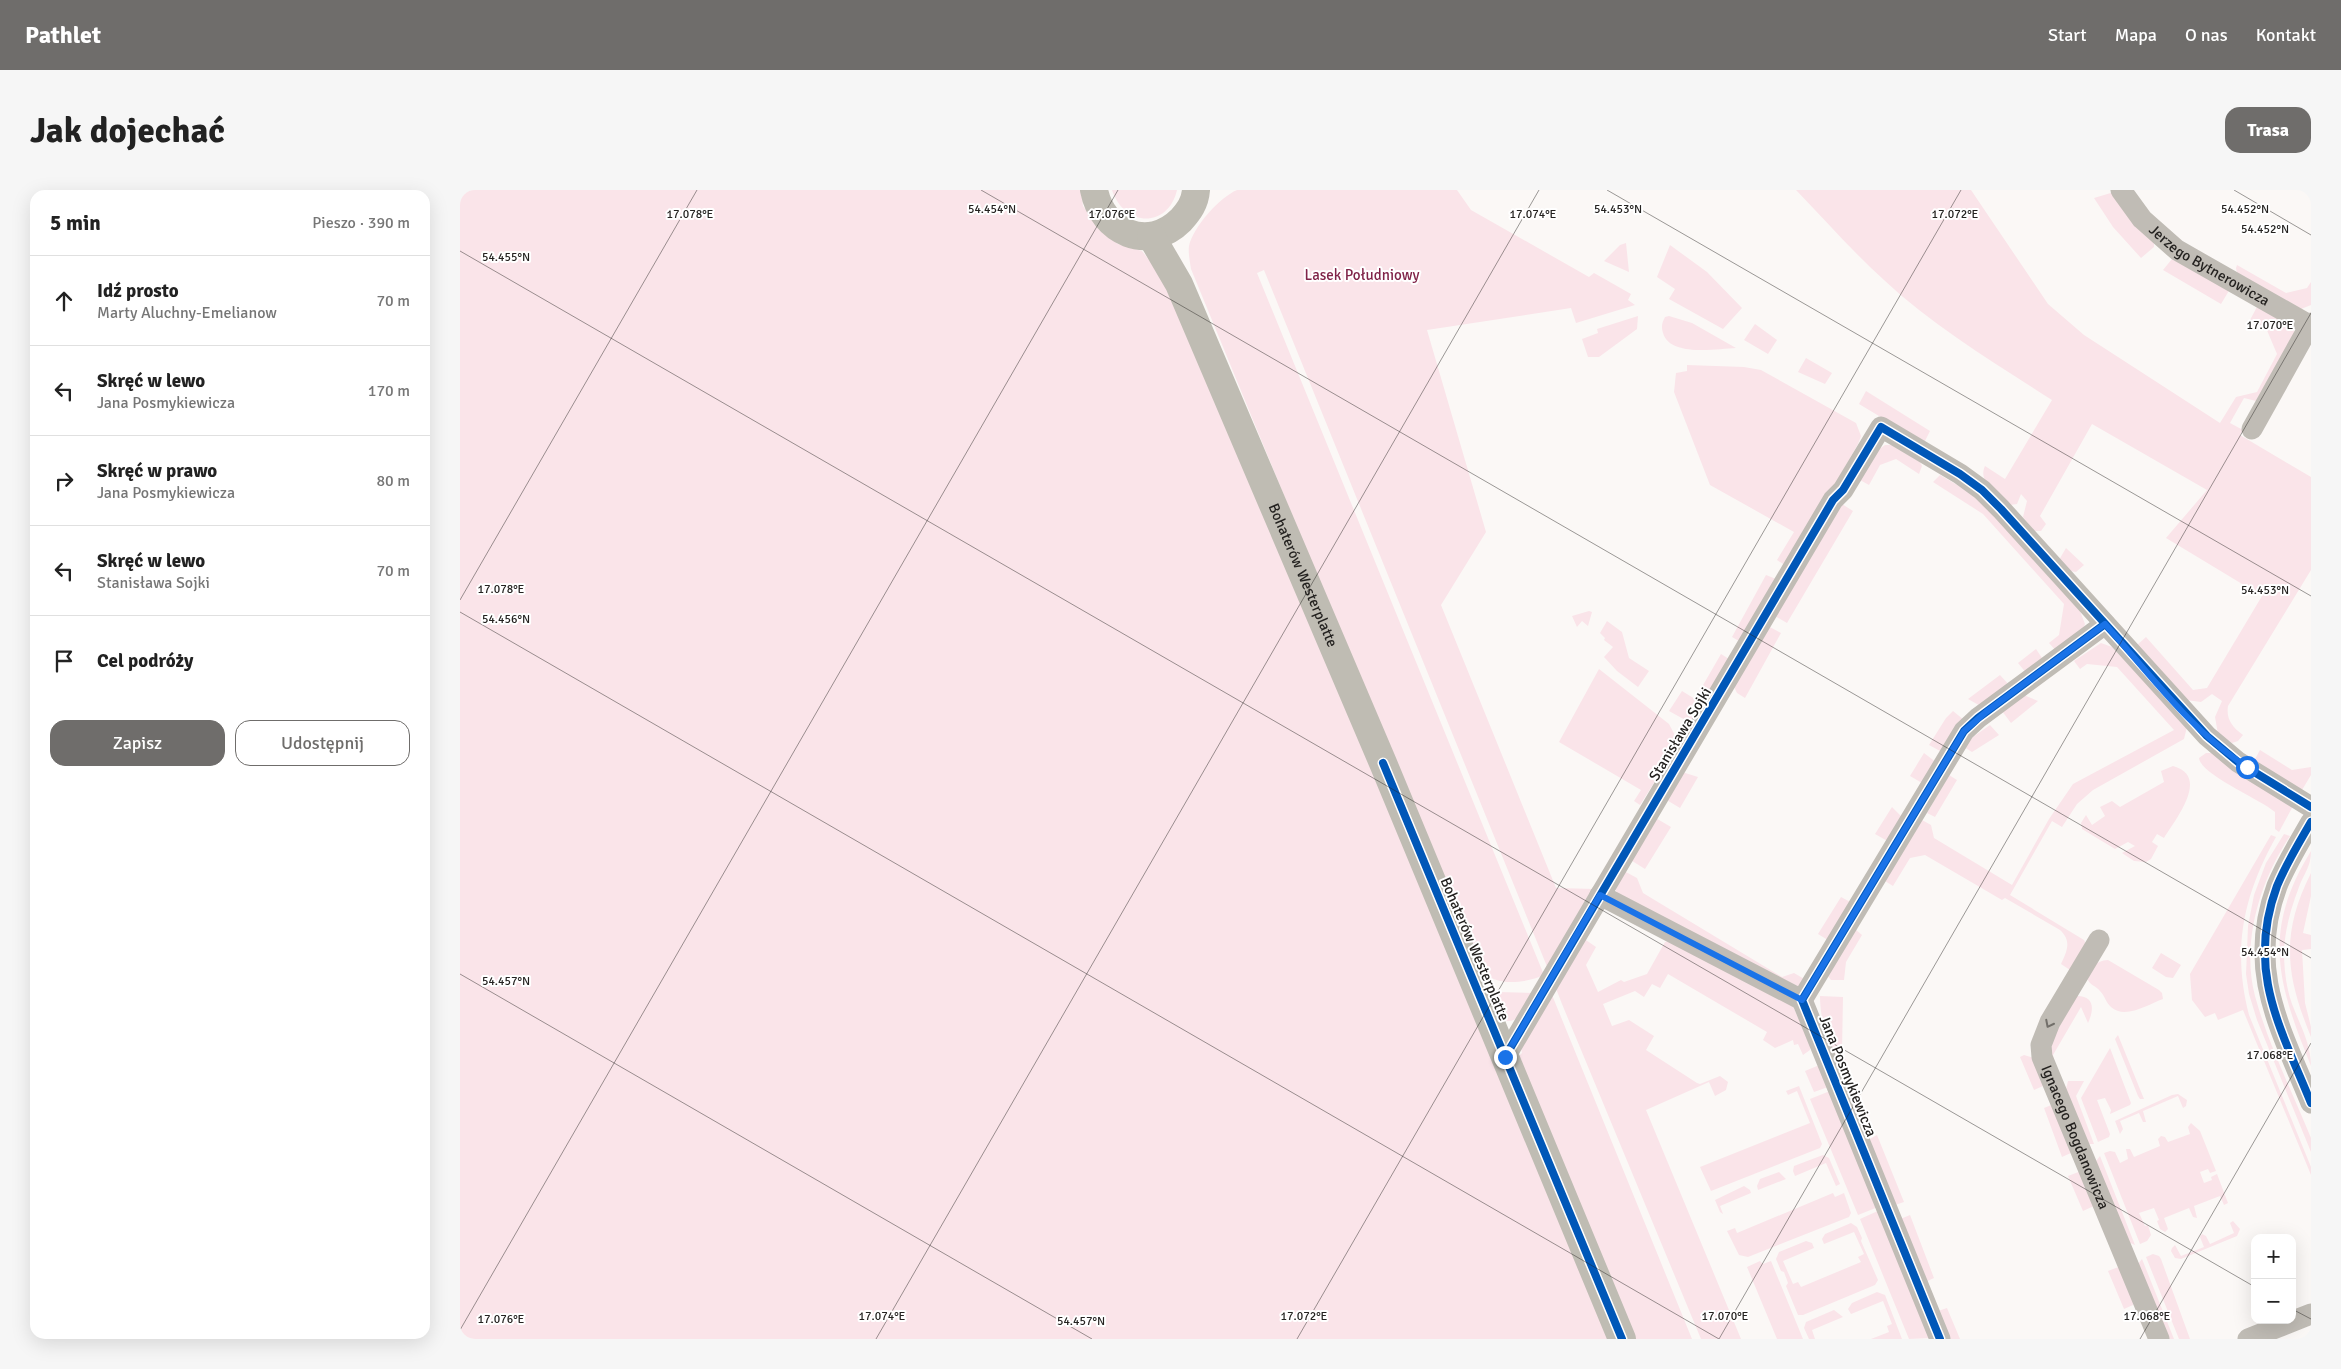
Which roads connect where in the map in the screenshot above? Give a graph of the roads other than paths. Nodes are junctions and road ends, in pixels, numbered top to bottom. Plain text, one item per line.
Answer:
1 (1094, 190) edge
2 (2121, 190) edge
3 (1197, 191) edge
4 (1162, 232) junction
5 (2310, 324) edge
6 (2252, 429) dead end
7 (2105, 624) junction
8 (2311, 807) edge
9 (2311, 822) edge
10 (1600, 895) junction
11 (2099, 940) dead end
12 (1802, 1000) junction
13 (1505, 1057) junction
14 (2311, 1103) edge
15 (2311, 1314) edge
16 (1622, 1339) edge
17 (1940, 1339) edge
18 (2159, 1339) edge
19 (2248, 1339) edge

1 - 4 main road
2 - 5 street, Jerzego Bytnerowicza
3 - 4 main road
4 - 13 main road, Bohaterów Westerplatte
5 - 6 street, Jerzego Bytnerowicza
7 - 8 street
7 - 10 street, Stanisława Sojki
7 - 12 street
9 - 14 street
10 - 12 street
10 - 13 street, Stanisława Sojki
11 -> 18 street, Ignacego Bogdanowicza
12 - 17 street, Jana Posmykiewicza
13 - 16 main road, Bohaterów Westerplatte
15 - 19 street

